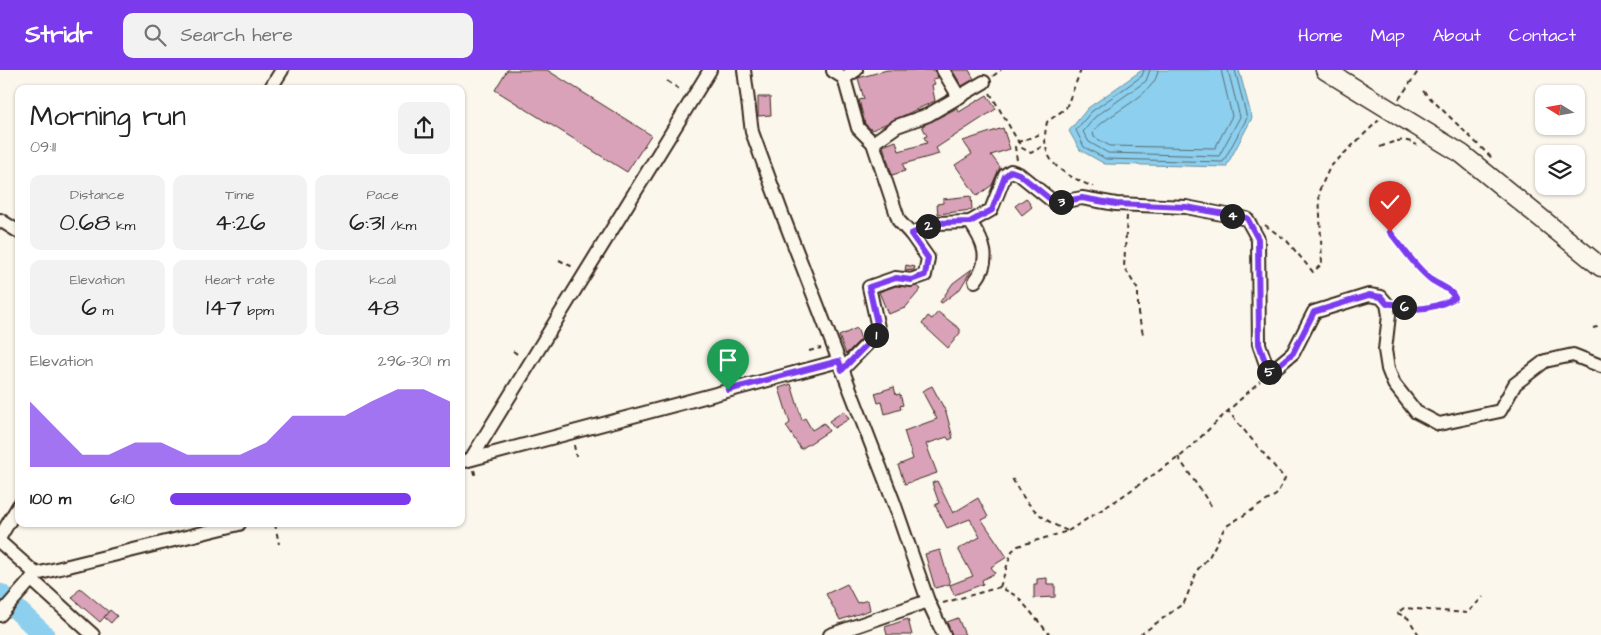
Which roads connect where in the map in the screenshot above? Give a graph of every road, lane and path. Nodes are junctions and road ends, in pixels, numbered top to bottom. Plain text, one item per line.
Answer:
1 (282, 70) edge
2 (710, 70) edge
3 (744, 70) edge
4 (856, 70) edge
5 (943, 70) edge
6 (1081, 70) edge
7 (1325, 70) edge
8 (1420, 70) edge
9 (838, 74) edge
10 (667, 81) dead end
11 (984, 82) joint
12 (273, 85) edge
13 (1423, 91) dead end
14 (959, 97) junction
15 (693, 98) junction
16 (1389, 110) junction
17 (1041, 134) dead end
18 (1018, 142) junction
19 (873, 143) junction
20 (1417, 145) dead end
21 (1044, 146) junction
22 (1380, 147) dead end
23 (1497, 163) dead end
24 (1019, 174) junction
25 (1098, 189) dead end
26 (1128, 205) junction
27 (1247, 218) junction
28 (0, 220) edge
29 (970, 222) junction
30 (15, 229) edge
31 (1390, 232) dead end
32 (911, 234) junction
33 (559, 260) dead end
34 (1601, 267) edge
35 (584, 274) junction
36 (975, 281) dead end
37 (1387, 304) junction
38 (1601, 326) edge
39 (1593, 328) dead end
40 (1143, 334) dead end
41 (841, 365) junction
42 (1601, 366) edge
43 (1269, 373) junction
44 (1228, 411) junction
45 (1178, 457) junction
46 (466, 461) edge
47 (1012, 478) dead end
48 (1212, 507) dead end
49 (15, 512) edge
50 (226, 527) edge
51 (276, 527) edge
52 (1068, 530) junction
53 (0, 537) edge
54 (0, 542) edge
55 (280, 544) dead end
56 (34, 576) junction
57 (1000, 586) junction
58 (1483, 597) dead end
59 (930, 604) junction
60 (0, 614) edge
61 (93, 635) edge
62 (832, 635) edge
63 (944, 635) edge
64 (1050, 635) edge
65 (1140, 635) edge
66 (1419, 635) edge

1 - 12 street
2 - 15 street
3 - 41 street
4 - 9 street
5 - 14 street
6 - 21 path
7 - 16 street
8 - 16 path
9 - 19 street
10 - 15 path
11 - 14 street
11 - 18 path
13 - 23 path
14 - 19 street
15 - 35 street
16 - 27 path
16 - 34 street
17 - 18 path
18 - 21 path
18 - 24 path
19 - 32 street
20 - 22 path
21 - 25 path
24 - 26 street
24 - 29 street
26 - 27 street
26 - 40 path
27 - 43 street
28 - 30 street
29 - 32 street
29 - 36 street
31 - 37 path
32 - 41 street
33 - 35 path
35 - 46 street
37 - 42 street
37 - 43 street
38 - 39 path
41 - 46 street
41 - 59 street
43 - 44 path
44 - 45 path
44 - 65 path
45 - 48 path
45 - 52 path
47 - 52 path
49 - 53 street
50 - 56 street
51 - 55 path
52 - 57 path
54 - 56 street
56 - 60 street
56 - 61 street
57 - 59 path
57 - 64 path
58 - 66 path
59 - 62 street
59 - 63 street

